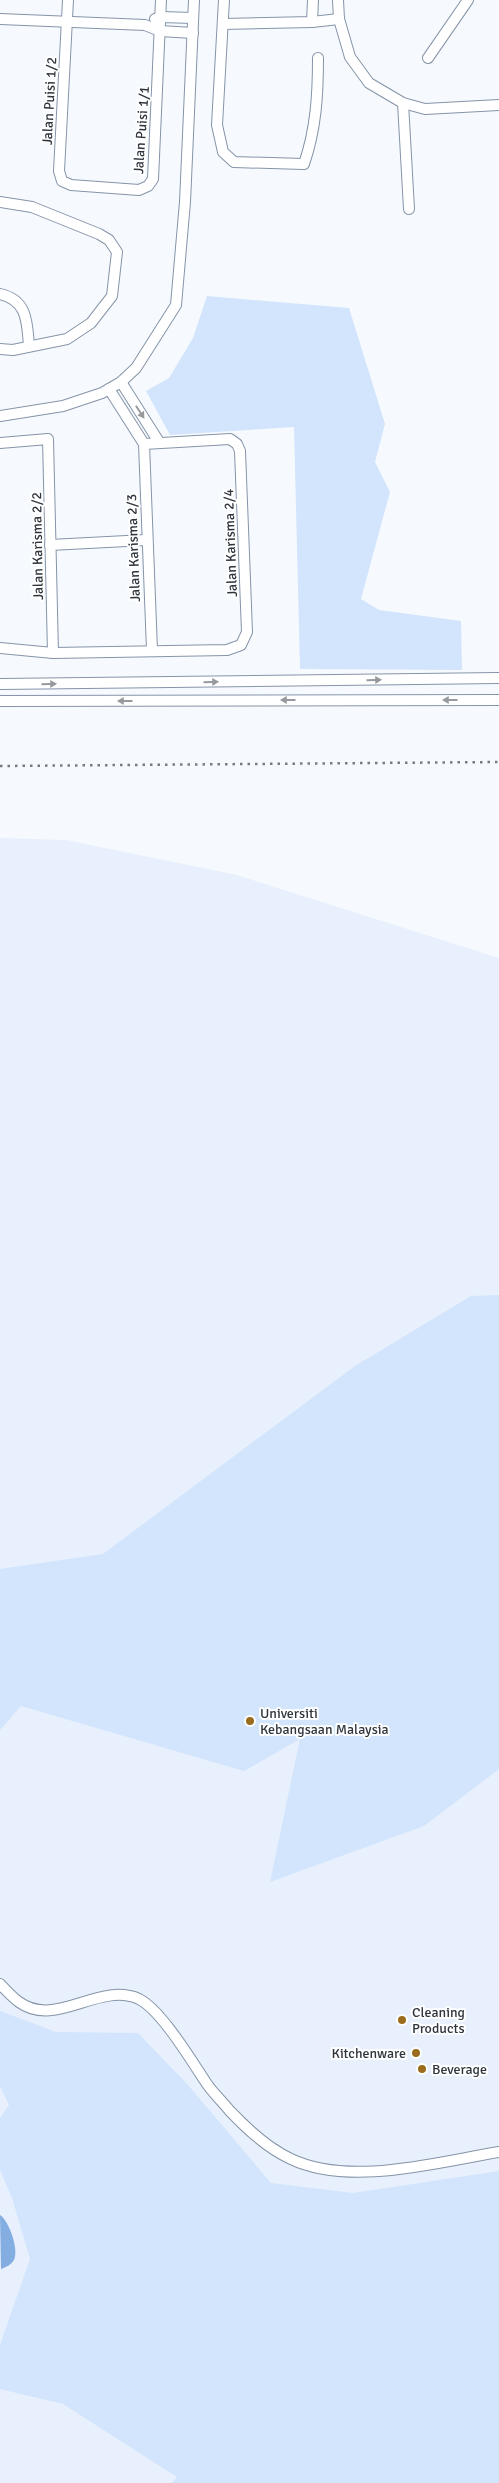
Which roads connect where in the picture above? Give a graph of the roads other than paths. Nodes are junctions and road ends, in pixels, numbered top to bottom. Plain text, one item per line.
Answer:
1 (68, 0) edge
2 (161, 0) edge
3 (194, 0) edge
4 (224, 0) edge
5 (313, 0) edge
6 (338, 0) edge
7 (468, 0) edge
8 (161, 16) junction
9 (193, 18) junction
10 (0, 19) edge
11 (339, 19) junction
12 (67, 22) junction
13 (312, 22) junction
14 (224, 24) junction
15 (145, 25) junction
16 (160, 31) junction
17 (193, 33) junction
18 (318, 58) dead end
19 (428, 58) dead end
20 (403, 103) junction
21 (498, 108) edge
22 (62, 181) joint
23 (0, 202) edge
24 (409, 209) dead end
25 (0, 294) edge
26 (29, 346) junction
27 (0, 349) edge
28 (121, 382) junction
29 (109, 389) junction
30 (0, 416) edge
31 (159, 442) junction
32 (0, 443) edge
33 (144, 444) junction
34 (146, 540) junction
35 (50, 545) junction
36 (0, 648) edge
37 (152, 650) junction
38 (53, 653) junction
39 (499, 678) edge
40 (0, 684) edge
41 (499, 700) edge
42 (0, 701) edge
43 (0, 1984) edge
44 (499, 2152) edge

1 - 12 street, Jalan Puisi 1/2
2 - 8 street, Jalan Puisi 1/1
3 - 9 street
4 - 14 street
5 - 13 street
6 - 11 street
7 - 19 street
8 - 9 street
8 - 15 street
8 - 16 street, Jalan Puisi 1/1
9 - 17 street
10 - 12 street
11 - 13 street
11 - 20 street
12 - 15 street
12 - 22 street, Jalan Puisi 1/2
13 - 14 street
14 - 18 street
15 - 16 street
16 - 17 street
16 - 22 street, Jalan Puisi 1/1
17 - 28 street
20 - 21 street
20 - 24 street
23 - 26 street
25 - 26 street
26 - 27 street
28 - 29 street
28 -> 31 street
29 - 30 street
29 - 33 street
31 - 33 street, Jalan Karisma 2/4
31 - 37 street, Jalan Karisma 2/4
32 - 35 street, Jalan Karisma 2/2
33 - 34 street, Jalan Karisma 2/3
34 - 35 street
34 - 37 street, Jalan Karisma 2/3
35 - 38 street, Jalan Karisma 2/2
36 - 38 street
37 - 38 street
40 -> 39 street
41 -> 42 street
43 - 44 street

